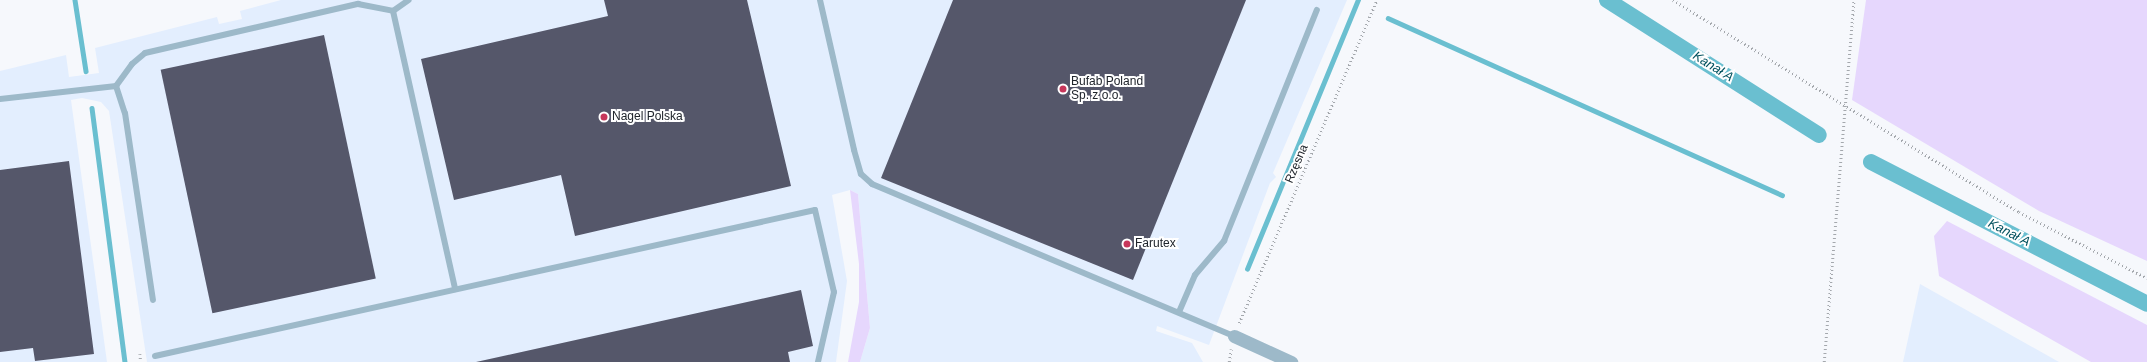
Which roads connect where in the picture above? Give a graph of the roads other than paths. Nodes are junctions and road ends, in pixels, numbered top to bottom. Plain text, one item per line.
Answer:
1 (409, 0) edge
2 (820, 0) edge
3 (1317, 10) dead end
4 (392, 11) junction
5 (116, 86) junction
6 (0, 99) edge
7 (455, 289) junction
8 (153, 300) dead end
9 (1178, 312) junction
10 (1234, 336) joint
11 (155, 356) dead end
12 (818, 362) edge
13 (1291, 362) edge

1 - 4 lane
2 - 9 lane
3 - 9 lane
4 - 5 lane
4 - 7 lane
5 - 6 lane
5 - 8 lane
7 - 11 lane
7 - 12 lane
9 - 10 lane
10 - 13 street

